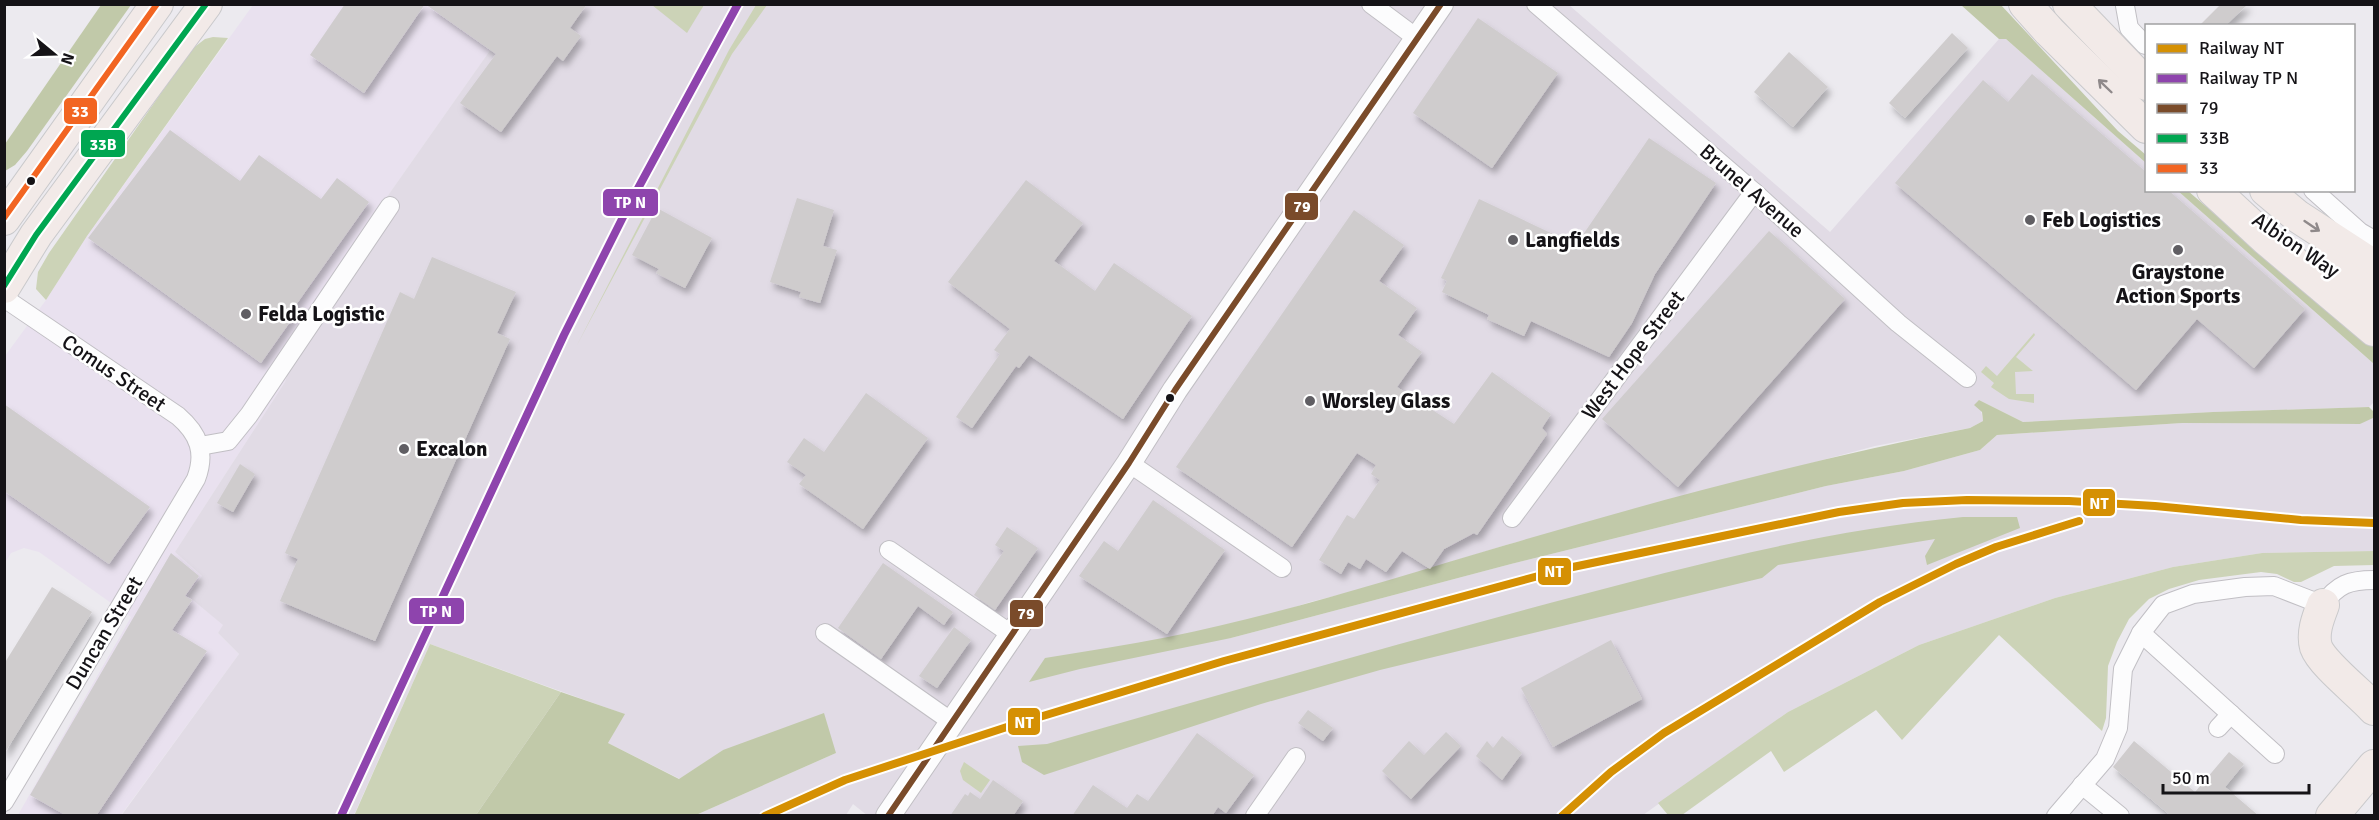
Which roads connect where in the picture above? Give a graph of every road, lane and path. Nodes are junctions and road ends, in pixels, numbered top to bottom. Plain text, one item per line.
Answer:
1 (158, 4) edge
2 (206, 4) edge
3 (1371, 4) edge
4 (1441, 4) edge
5 (1536, 4) edge
6 (2025, 4) edge
7 (2069, 4) edge
8 (2124, 5) edge
9 (1418, 39) junction
10 (2145, 45) dead end
11 (2145, 83) edge
12 (2145, 126) edge
13 (1754, 192) junction
14 (2215, 192) edge
15 (2221, 192) edge
16 (2267, 192) edge
17 (2315, 192) edge
18 (390, 206) dead end
19 (4, 219) edge
20 (2374, 240) edge
21 (2374, 266) edge
22 (4, 287) edge
23 (2374, 296) edge
24 (4, 298) edge
25 (2374, 330) edge
26 (1967, 378) dead end
27 (201, 455) junction
28 (1129, 463) junction
29 (1512, 518) dead end
30 (889, 550) dead end
31 (1282, 568) dead end
32 (2374, 580) edge
33 (2323, 605) junction
34 (825, 633) dead end
35 (2141, 633) junction
36 (1011, 634) junction
37 (2374, 709) edge
38 (2231, 714) junction
39 (952, 722) junction
40 (2218, 728) dead end
41 (2275, 754) dead end
42 (1296, 757) dead end
43 (2374, 766) edge
44 (2082, 784) junction
45 (2374, 792) edge
46 (4, 802) edge
47 (888, 816) edge
48 (1255, 816) edge
49 (2056, 816) edge
50 (2120, 816) edge
51 (2332, 816) edge
52 (2352, 816) edge

1 - 19 highway
2 - 22 highway
3 - 9 street
4 - 9 street
5 - 13 street, Brunel Avenue
12 -> 6 highway
7 - 11 highway
8 - 10 street
9 - 28 street
13 - 26 street, Brunel Avenue
13 - 29 street, West Hope Street
14 - 25 highway
15 - 23 highway, Albion Way
16 -> 21 highway, Albion Way
17 - 20 street
18 - 27 street
24 - 27 street, Comus Street
27 - 46 street, Duncan Street
28 - 31 street
28 - 36 street
30 - 36 street
32 - 33 street
33 - 35 street
33 - 37 highway
34 - 39 street
35 - 38 street
35 - 44 street
36 - 39 street
38 - 40 street
38 - 41 street
39 - 47 street
42 - 48 street
43 - 51 highway
44 - 49 street
44 - 50 street
45 - 52 highway

